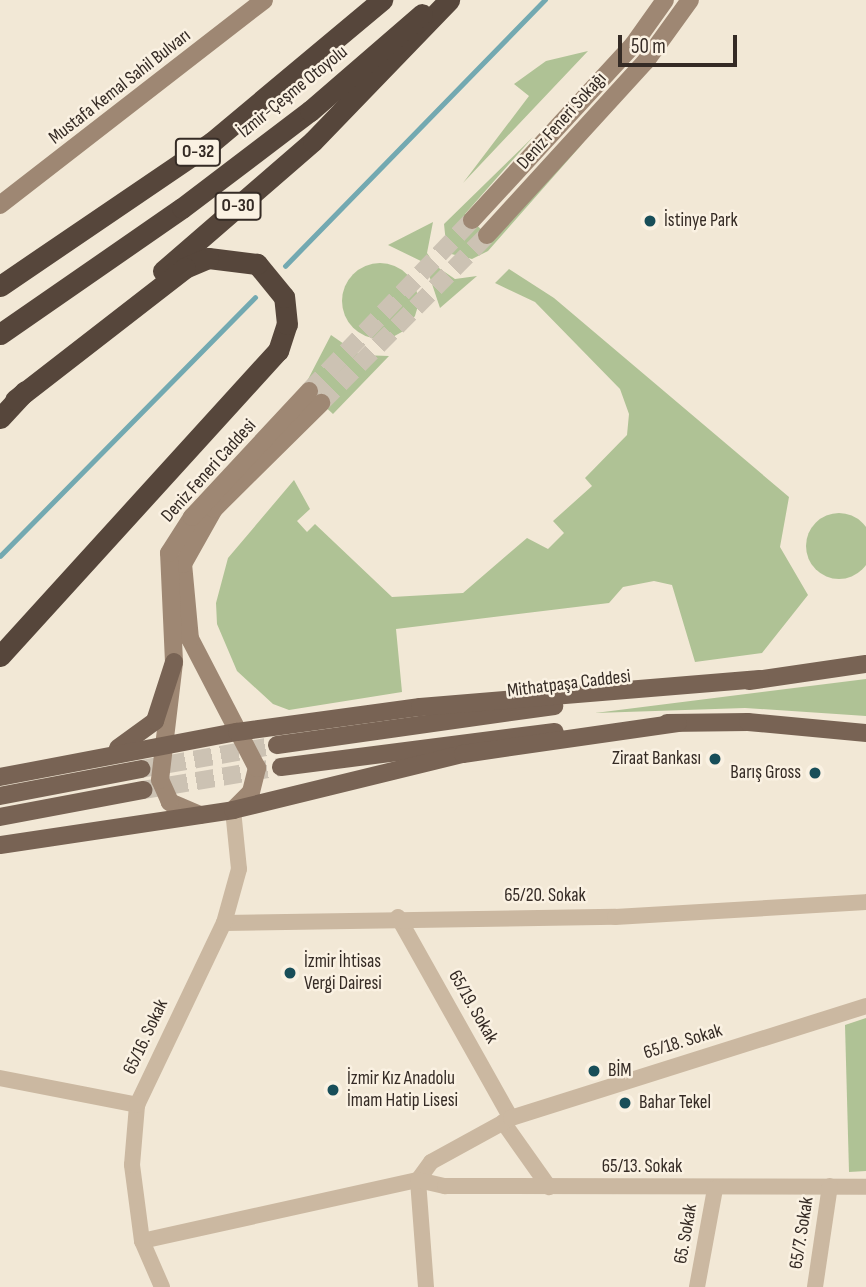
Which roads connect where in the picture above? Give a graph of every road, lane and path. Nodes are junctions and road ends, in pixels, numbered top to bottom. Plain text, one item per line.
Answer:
1 (264, 0) edge
2 (382, 0) edge
3 (437, 0) edge
4 (449, 0) edge
5 (665, 0) edge
6 (690, 0) edge
7 (0, 205) edge
8 (472, 220) tunnel mouth
9 (487, 235) tunnel mouth
10 (0, 286) edge
11 (0, 334) edge
12 (15, 400) junction
13 (0, 418) edge
14 (0, 656) edge
15 (174, 662) junction
16 (866, 664) edge
17 (760, 680) junction
18 (678, 723) junction
19 (237, 733) junction
20 (866, 733) edge
21 (168, 744) junction
22 (277, 745) tunnel mouth
23 (92, 759) junction
24 (281, 767) tunnel mouth
25 (141, 769) tunnel mouth
26 (0, 777) edge
27 (143, 790) tunnel mouth
28 (0, 796) edge
29 (233, 810) junction
30 (200, 815) junction
31 (0, 817) edge
32 (0, 845) edge
33 (866, 902) edge
34 (398, 917) junction
35 (224, 923) junction
36 (866, 1006) edge
37 (0, 1078) edge
38 (137, 1105) junction
39 (507, 1120) junction
40 (418, 1180) junction
41 (830, 1186) junction
42 (866, 1186) edge
43 (549, 1187) junction
44 (715, 1189) junction
45 (142, 1241) junction
46 (162, 1287) edge
47 (426, 1287) edge
48 (697, 1287) edge
49 (815, 1287) edge

1 - 7 main road, Mustafa Kemal Sahil Bulvarı
2 - 10 highway, İzmir-Çeşme Otoyolu / O-32
3 - 11 highway, İzmir-Çeşme Otoyolu / O-32
4 - 12 highway, O-30
5 - 8 main road
6 - 9 main road, Deniz Feneri Sokağı
12 - 13 highway, O-30
12 - 14 highway
15 - 19 main road, Deniz Feneri Caddesi
15 - 21 main road
15 - 23 main road
16 - 17 main road, Mithatpaşa Caddesi
17 - 19 main road
17 - 22 main road, Mithatpaşa Caddesi
18 - 20 main road
18 - 24 main road
18 - 29 main road
19 - 21 main road
19 - 29 main road
21 - 23 main road
21 - 30 main road
23 - 26 main road
25 - 28 main road
27 - 31 main road
29 - 30 main road
29 - 35 street, 65/16. Sokak
30 - 32 main road
33 - 34 street, 65/20. Sokak
34 - 35 street, 65/20. Sokak
34 - 39 street, 65/19. Sokak
35 - 38 street, 65/16. Sokak
36 - 39 street, 65/18. Sokak
37 - 38 street
38 - 45 street, 65/16. Sokak
39 - 40 street
39 - 43 street, 65/19. Sokak
40 - 43 street, 65/13. Sokak
40 - 45 street, 65/13. Sokak
40 - 47 street
41 - 42 street, 65/13. Sokak
41 - 44 street, 65/13. Sokak
41 - 49 street, 65/7. Sokak
43 - 44 street, 65/13. Sokak
44 - 48 street, 65. Sokak
45 - 46 street, 65/16. Sokak

